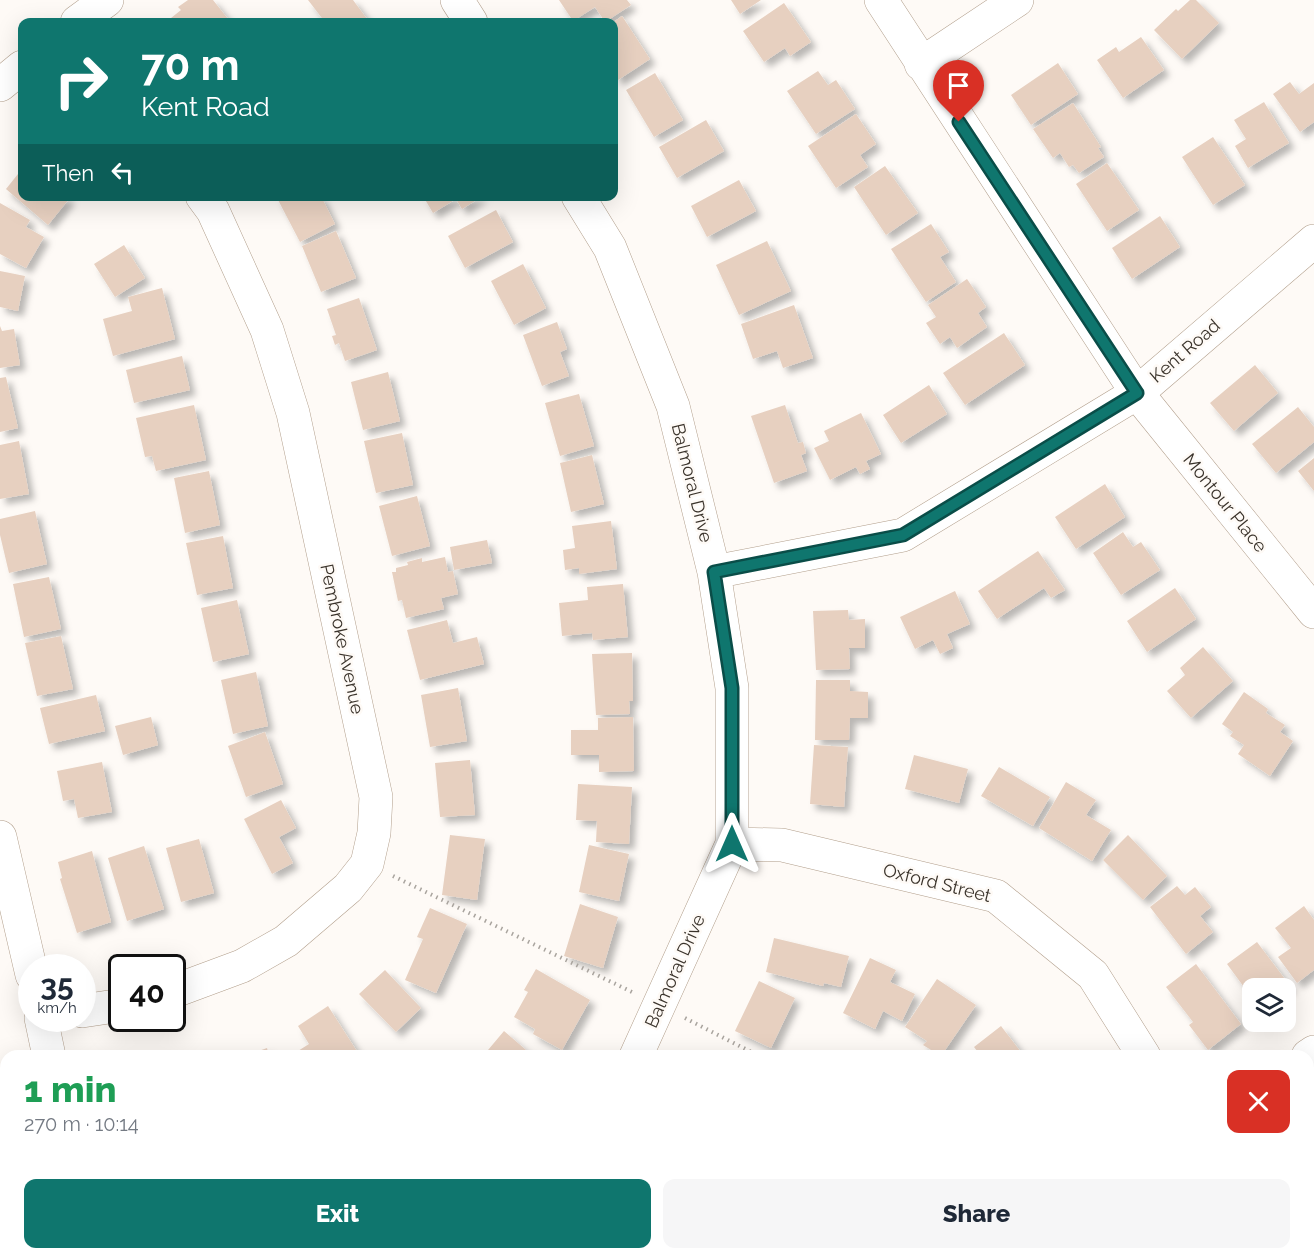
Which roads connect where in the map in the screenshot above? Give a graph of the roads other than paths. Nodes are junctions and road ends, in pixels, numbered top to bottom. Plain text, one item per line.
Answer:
1 (107, 0) edge
2 (457, 0) edge
3 (881, 0) edge
4 (1017, 0) edge
5 (85, 18) edge
6 (468, 18) edge
7 (921, 64) junction
8 (18, 70) edge
9 (0, 85) edge
10 (206, 201) edge
11 (581, 201) edge
12 (1314, 241) edge
13 (1137, 393) junction
14 (714, 572) junction
15 (1314, 612) edge
16 (0, 837) edge
17 (732, 844) junction
18 (27, 954) edge
19 (186, 987) edge
20 (44, 1032) edge
21 (48, 1050) edge
22 (639, 1050) edge
23 (1140, 1050) edge

1 - 5 street
2 - 6 street
3 - 7 street, Montour Place
4 - 7 street
7 - 13 street, Montour Place
8 - 9 street
10 - 19 street, Pembroke Avenue
11 - 14 street, Balmoral Drive
12 - 13 street, Kent Road
13 - 14 street, Kent Road
13 - 15 street, Montour Place
14 - 17 street, Balmoral Drive
16 - 18 street
17 - 22 street, Balmoral Drive
17 - 23 street, Oxford Street
20 - 21 street

